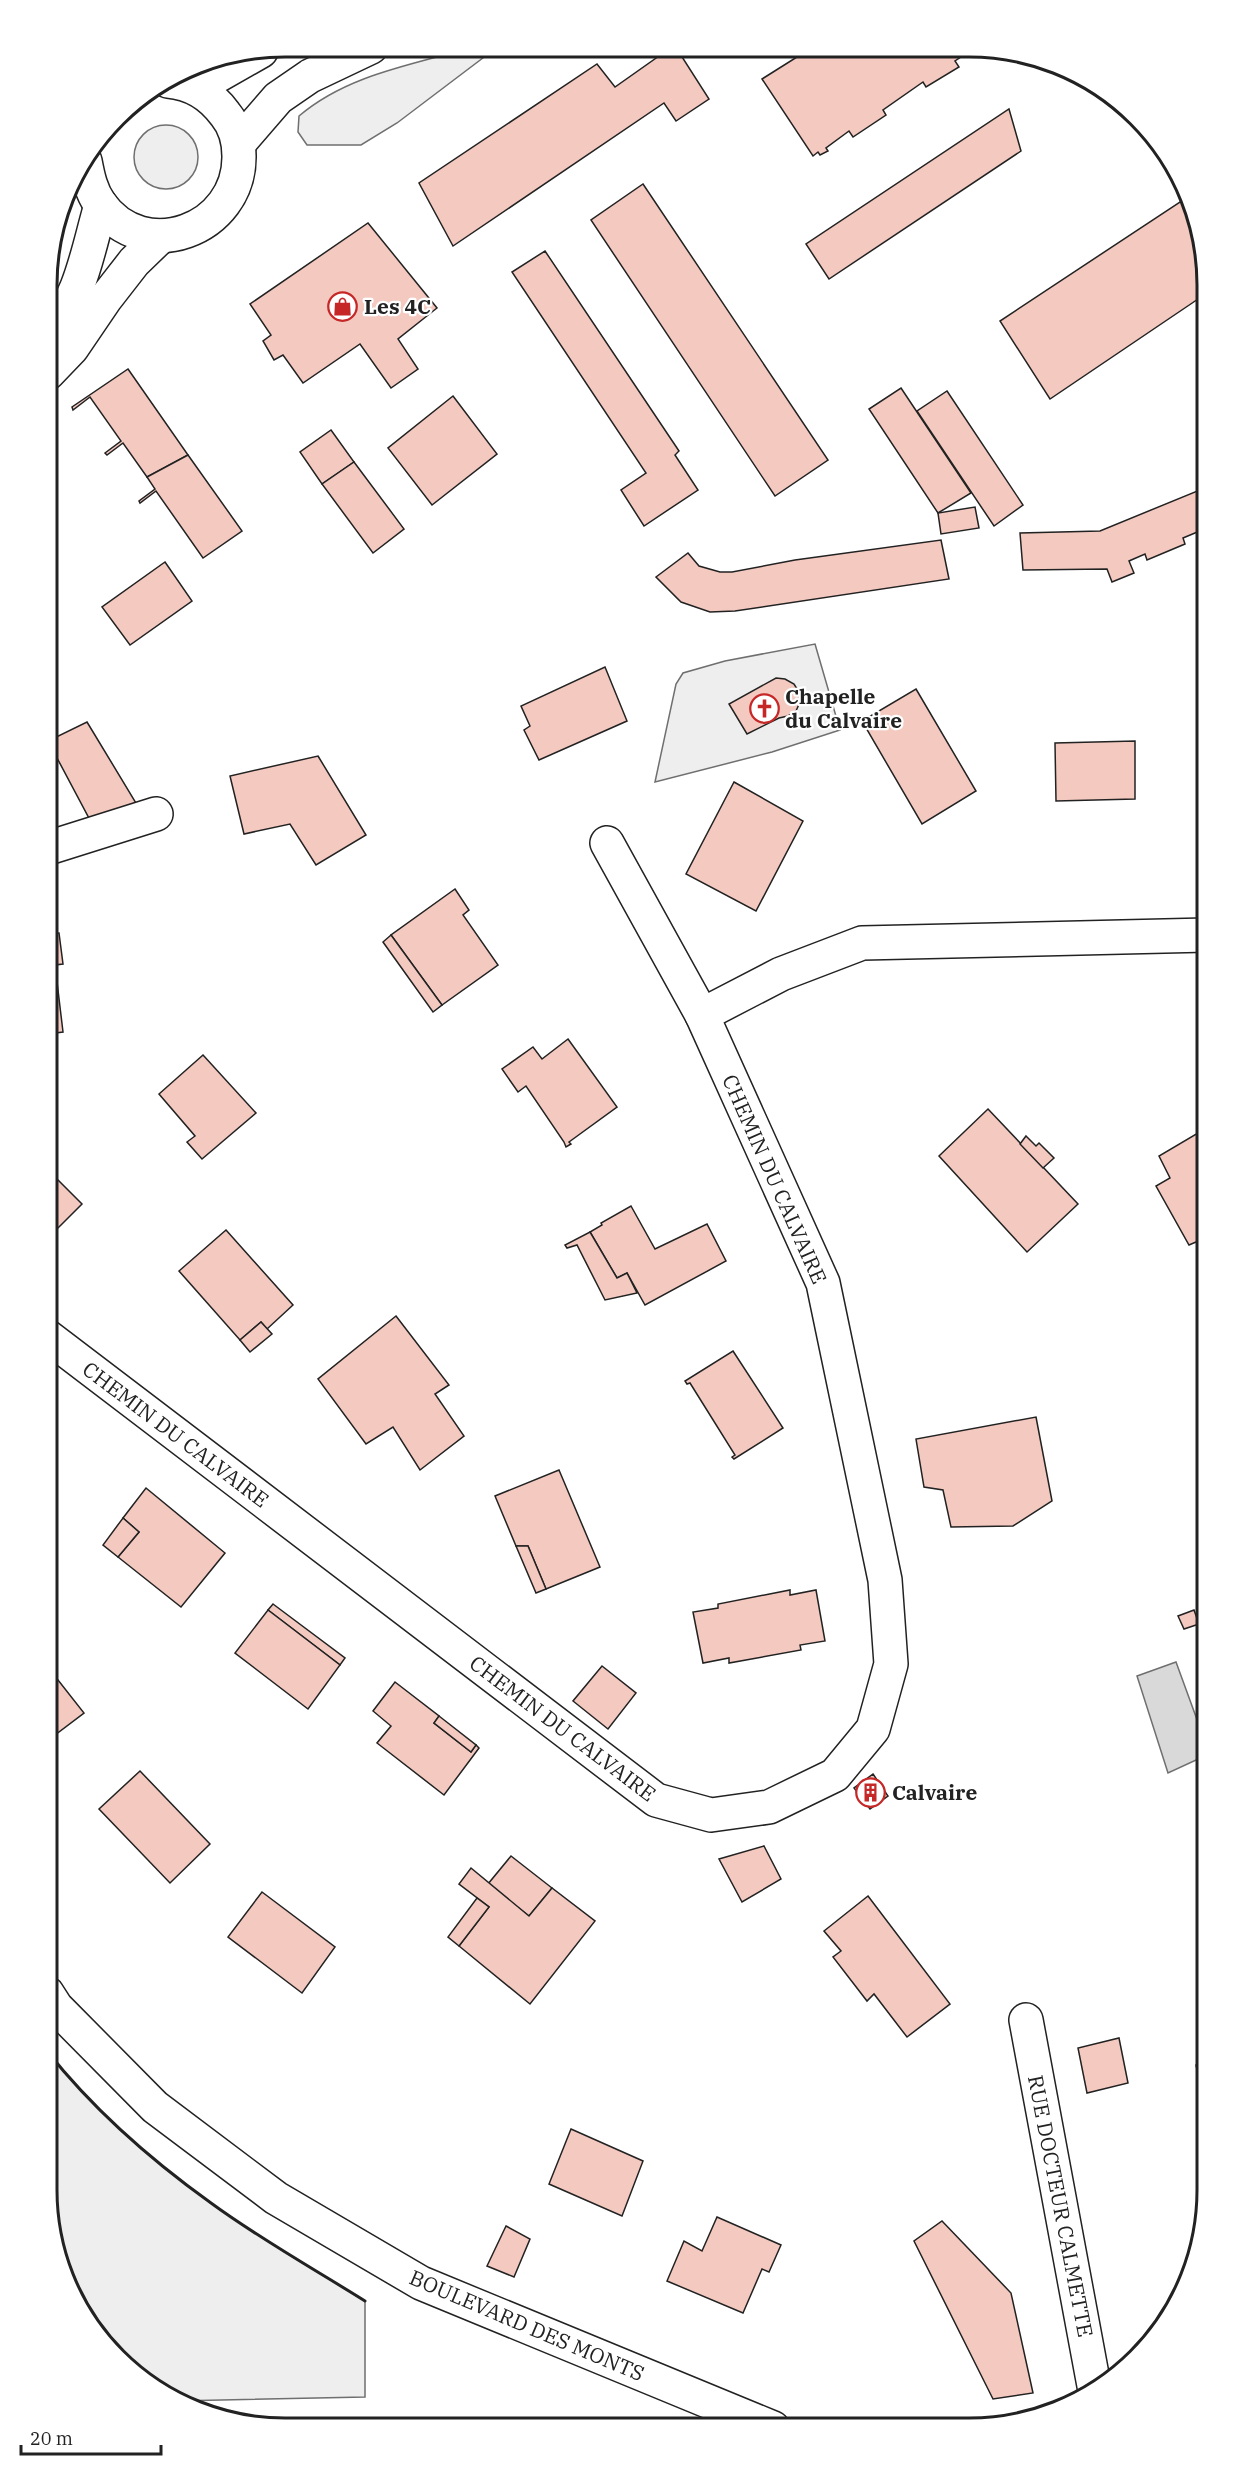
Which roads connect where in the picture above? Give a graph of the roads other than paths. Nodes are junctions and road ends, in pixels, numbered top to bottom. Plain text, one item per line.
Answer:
1 (350, 57) edge
2 (230, 64) edge
3 (182, 84) edge
4 (239, 143) junction
5 (88, 181) edge
6 (161, 236) junction
7 (57, 325) edge
8 (57, 363) edge
9 (156, 814) dead end
10 (607, 843) dead end
11 (57, 845) edge
12 (1197, 935) edge
13 (702, 1015) junction
14 (57, 1344) edge
15 (57, 2008) edge
16 (1026, 2020) dead end
17 (1093, 2381) edge
18 (749, 2418) edge

1 - 4 street
2 - 3 street
3 - 4 street
4 - 6 street
5 - 6 street
5 - 7 street
6 - 8 street
9 - 11 street
10 - 13 street, CHEMIN DU CALVAIRE
12 - 13 street
13 - 14 street, CHEMIN DU CALVAIRE
15 - 18 street, BOULEVARD DES MONTS
16 - 17 street, RUE DOCTEUR CALMETTE

